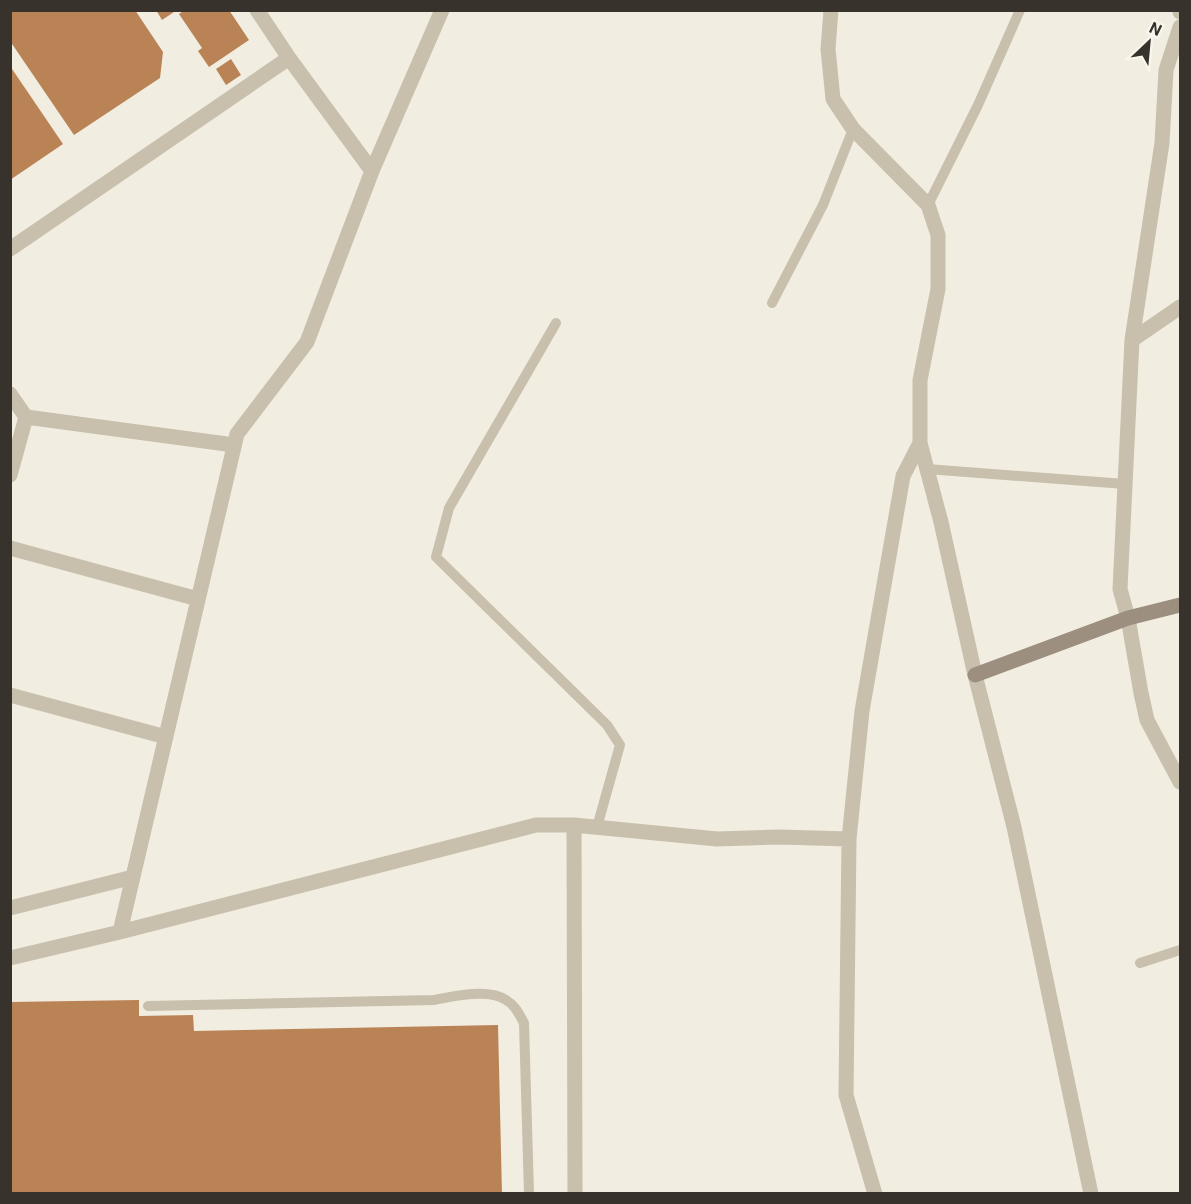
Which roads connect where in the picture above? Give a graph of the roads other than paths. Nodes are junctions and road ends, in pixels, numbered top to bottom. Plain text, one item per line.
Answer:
1 (257, 10) edge
2 (442, 10) edge
3 (831, 10) edge
4 (1020, 10) edge
5 (1180, 27) edge
6 (1176, 52) edge
7 (289, 58) junction
8 (853, 129) junction
9 (372, 171) junction
10 (928, 205) junction
11 (10, 249) edge
12 (772, 303) dead end
13 (1180, 307) edge
14 (556, 323) dead end
15 (1132, 340) junction
16 (10, 394) edge
17 (26, 417) junction
18 (920, 443) junction
19 (234, 445) junction
20 (927, 469) junction
21 (10, 475) edge
22 (1125, 484) junction
23 (10, 548) edge
24 (198, 599) junction
25 (1180, 605) edge
26 (1128, 618) junction
27 (975, 675) junction
28 (10, 694) edge
29 (166, 737) junction
30 (1180, 782) edge
31 (574, 825) junction
32 (597, 827) junction
33 (849, 839) junction
34 (133, 877) junction
35 (10, 908) edge
36 (120, 932) junction
37 (1180, 950) edge
38 (10, 958) edge
39 (1140, 963) dead end
40 (148, 1006) dead end
41 (530, 1194) edge
42 (575, 1194) edge
43 (875, 1194) edge
44 (1091, 1194) edge

1 - 7 street
2 - 9 street
3 - 8 street
4 - 10 lane
5 - 6 street
6 - 15 street
7 - 9 street
7 - 11 street
8 - 10 street
8 - 12 lane
9 - 19 street
10 - 18 street
13 - 15 street
14 - 32 lane
15 - 22 street
16 - 17 street
17 - 19 street
17 - 21 street
18 - 20 street
18 - 33 street
19 - 24 street
20 - 22 lane
20 - 27 street
22 - 26 street
23 - 24 street
24 - 29 street
25 - 26 street
26 - 27 street
26 - 30 street
27 - 44 street
28 - 29 street
29 - 34 street
31 - 32 street
31 - 36 street
31 - 42 street
32 - 33 street
33 - 43 street
34 - 35 street
34 - 36 street
36 - 38 street
37 - 39 lane
40 - 41 lane

